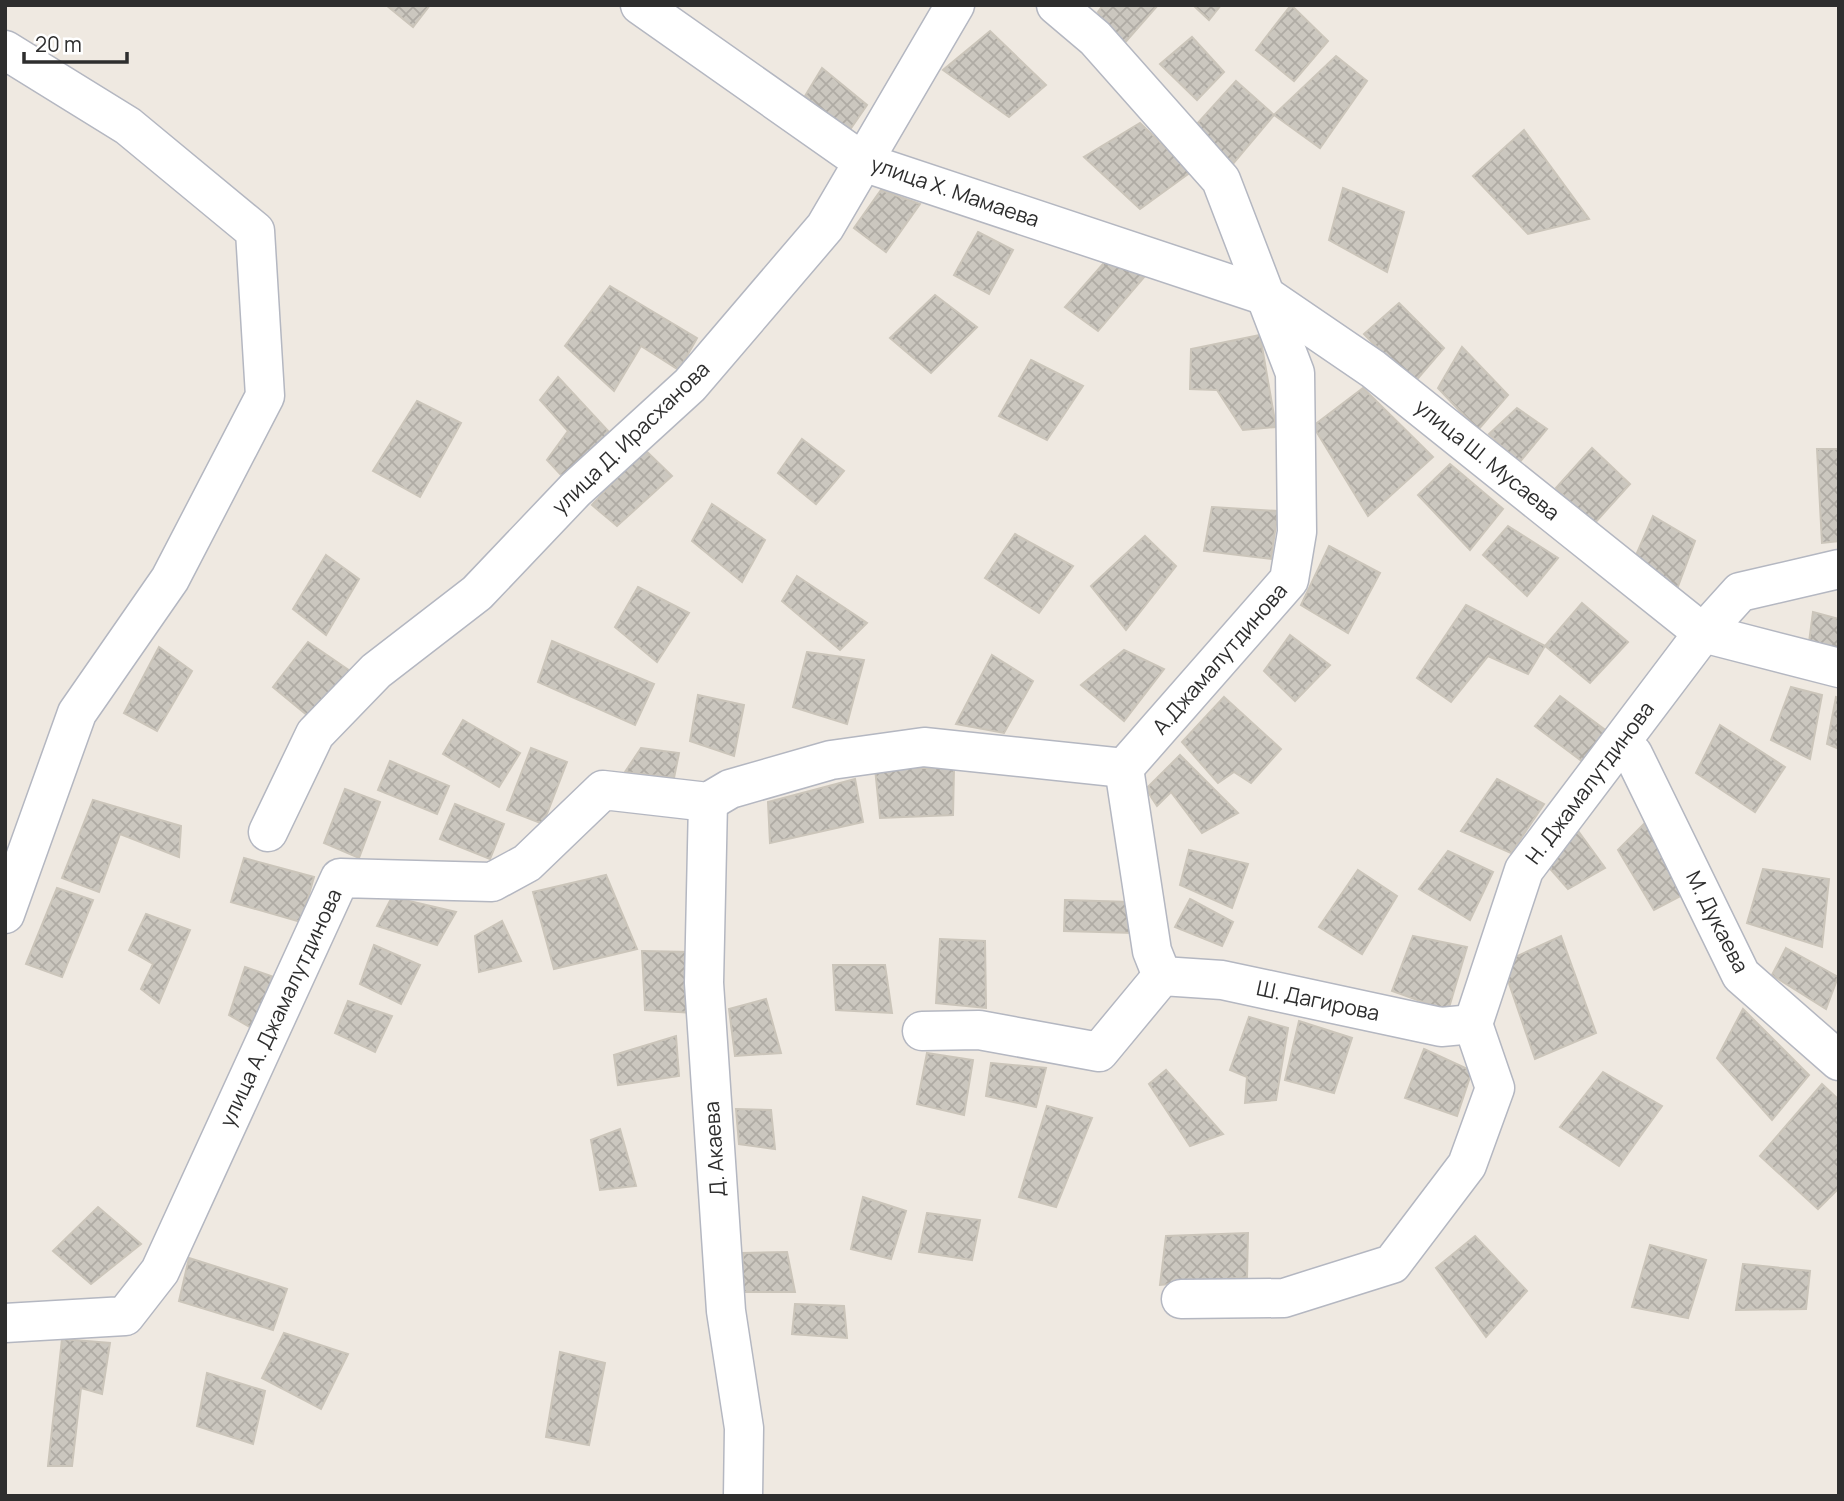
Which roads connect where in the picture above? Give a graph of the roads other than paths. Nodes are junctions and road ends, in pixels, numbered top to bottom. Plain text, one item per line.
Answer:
1 (640, 5) edge
2 (955, 5) edge
3 (1056, 5) edge
4 (5, 50) edge
5 (863, 162) junction
6 (1266, 296) junction
7 (1839, 569) edge
8 (1703, 633) junction
9 (1839, 668) edge
10 (1633, 754) dead end
11 (1124, 768) junction
12 (708, 802) junction
13 (268, 832) dead end
14 (5, 914) edge
15 (1162, 976) junction
16 (1472, 1024) junction
17 (922, 1031) dead end
18 (1839, 1061) edge
19 (1181, 1298) dead end
20 (5, 1323) edge
21 (743, 1496) edge

1 - 5 street, улица Х. Мамаева
2 - 5 street, улица Д. Ирасханова
3 - 6 street
4 - 14 street
5 - 6 street, улица Х. Мамаева
5 - 13 street, улица Д. Ирасханова
6 - 8 street, улица Ш. Мусаева
6 - 11 street, А.Джамалутдинова
7 - 8 street, Н. Джамалутдинова
8 - 9 street
8 - 16 street, Н. Джамалутдинова
10 - 18 street, М. Дукаева
11 - 12 street
11 - 15 street
12 - 20 street, улица А. Джамалутдинова
12 - 21 street, Д. Акаева
15 - 16 street, Ш. Дагирова
15 - 17 street
16 - 19 street

